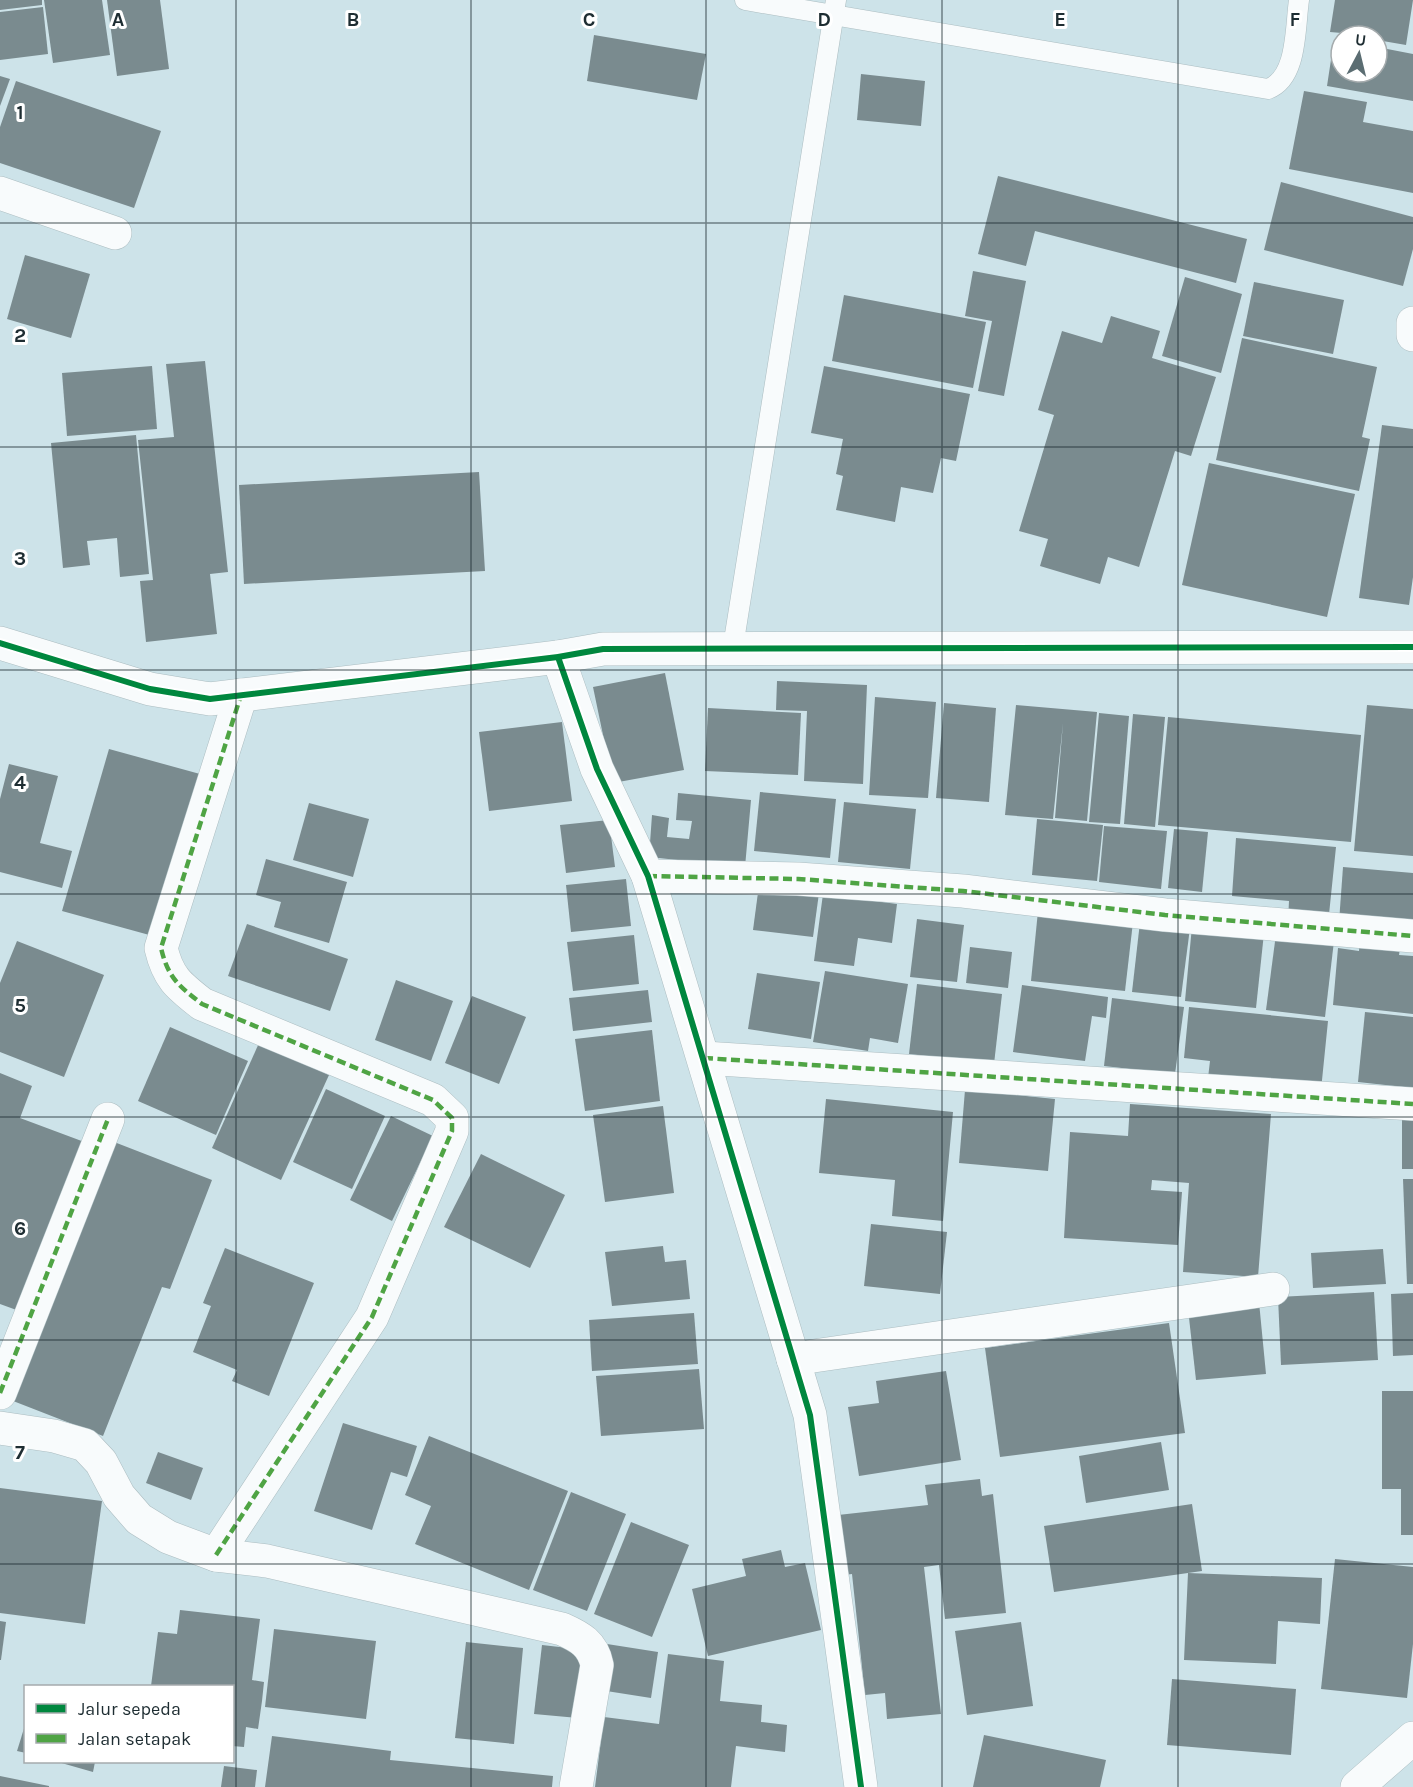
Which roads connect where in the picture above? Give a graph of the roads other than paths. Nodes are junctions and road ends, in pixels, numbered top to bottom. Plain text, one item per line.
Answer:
1 (745, 0) edge
2 (1299, 0) edge
3 (835, 7) edge
4 (0, 193) edge
5 (115, 233) dead end
6 (1413, 323) edge
7 (1413, 335) edge
8 (0, 643) edge
9 (734, 647) junction
10 (1413, 647) edge
11 (558, 657) junction
12 (241, 696) junction
13 (648, 876) junction
14 (1413, 936) edge
15 (704, 1058) junction
16 (1413, 1104) edge
17 (108, 1119) dead end
18 (1273, 1289) dead end
19 (794, 1359) junction
20 (0, 1393) edge
21 (0, 1428) edge
22 (216, 1555) junction
23 (1413, 1738) edge
24 (576, 1787) edge
25 (861, 1787) edge
26 (1357, 1787) edge

1 - 3 lane
2 - 3 lane
3 - 9 lane
4 - 5 street
6 - 7 street
8 - 12 street
9 - 10 street
9 - 11 street
11 - 12 street
11 - 13 street
12 - 22 street
13 - 14 street
13 - 15 street
15 - 16 street
15 - 19 street
17 - 20 street
18 - 19 street
19 - 25 street
21 - 22 street
22 - 24 street
23 - 26 street

